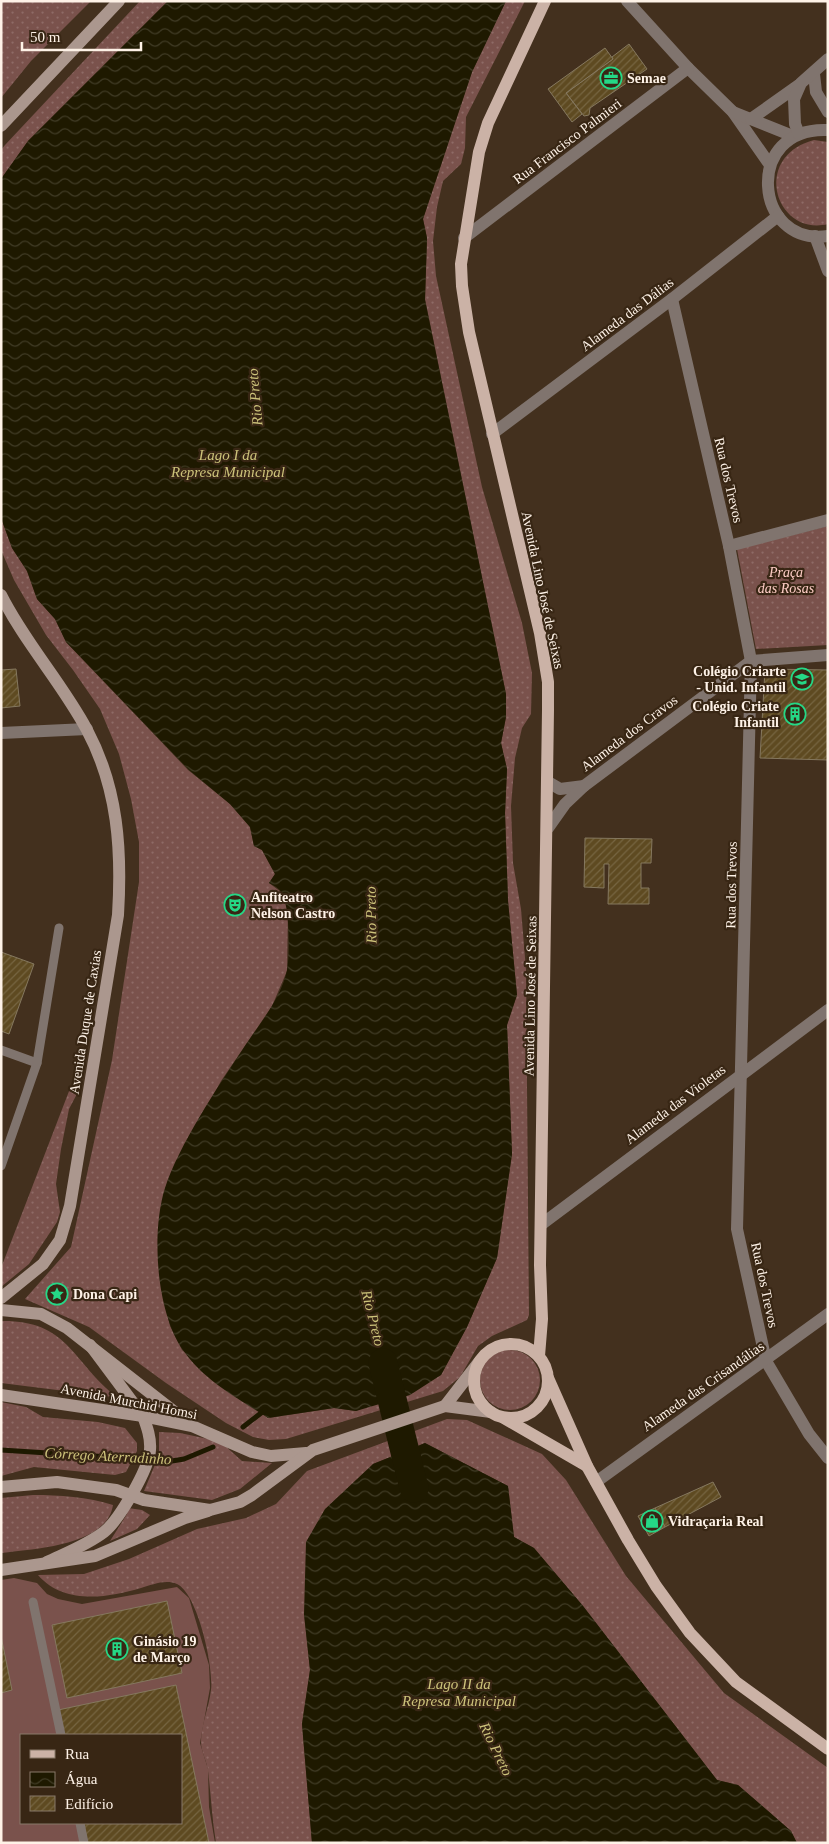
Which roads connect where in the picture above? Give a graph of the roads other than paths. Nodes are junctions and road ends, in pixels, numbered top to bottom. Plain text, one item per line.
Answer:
1 (119, 1) edge
2 (545, 1) edge
3 (627, 1) edge
4 (828, 59) edge
5 (688, 68) junction
6 (814, 74) junction
7 (801, 83) junction
8 (733, 112) junction
9 (828, 112) edge
10 (751, 119) junction
11 (1, 126) edge
12 (828, 130) edge
13 (796, 135) junction
14 (770, 165) junction
15 (778, 216) junction
16 (821, 236) edge
17 (464, 238) junction
18 (828, 271) edge
19 (672, 299) junction
20 (492, 434) junction
21 (828, 520) edge
22 (729, 546) junction
23 (1, 595) edge
24 (828, 655) edge
25 (751, 661) junction
26 (87, 728) junction
27 (1, 733) edge
28 (548, 782) junction
29 (584, 786) junction
30 (548, 828) junction
31 (59, 928) dead end
32 (828, 1010) edge
33 (1, 1050) edge
34 (37, 1063) junction
35 (742, 1072) junction
36 (1, 1166) edge
37 (542, 1224) junction
38 (1, 1298) edge
39 (1, 1310) edge
40 (828, 1314) edge
41 (90, 1345) junction
42 (539, 1356) junction
43 (766, 1361) junction
44 (479, 1362) junction
45 (548, 1378) junction
46 (1, 1395) edge
47 (441, 1407) junction
48 (496, 1414) junction
49 (143, 1416) junction
50 (192, 1426) junction
51 (306, 1454) junction
52 (828, 1458) edge
53 (586, 1466) junction
54 (596, 1482) junction
55 (1, 1487) edge
56 (130, 1495) junction
57 (210, 1510) junction
58 (46, 1562) junction
59 (1, 1570) edge
60 (33, 1602) dead end
61 (61, 1734) edge
62 (828, 1749) edge
63 (80, 1824) edge
64 (84, 1843) edge

1 - 11 main road
2 - 17 main road, Avenida Lino José de Seixas
3 - 5 street
4 - 6 street
5 - 8 street
5 - 17 street, Rua Francisco Palmieri
6 - 7 street
6 - 9 street
7 - 10 street
7 - 13 street
8 - 10 street
8 - 14 street
10 - 13 street
12 - 13 street
13 - 14 street
14 - 15 street
15 - 16 street
15 - 19 street, Alameda das Dálias
16 - 18 street
17 - 20 main road, Avenida Lino José de Seixas
19 - 20 street, Alameda das Dálias
19 - 22 street, Rua dos Trevos
20 - 28 main road, Avenida Lino José de Seixas
21 - 22 street
22 - 25 street, Rua dos Trevos
23 - 26 main road, Avenida Duque de Caxias
24 - 25 street
25 - 29 street, Alameda dos Cravos
25 - 35 street, Rua dos Trevos
26 - 27 street
26 - 38 main road, Avenida Duque de Caxias
28 - 29 street, Alameda dos Cravos
28 - 30 main road, Avenida Lino José de Seixas
29 - 30 street, Alameda dos Cravos
30 - 37 main road, Avenida Lino José de Seixas
31 - 34 lane
32 - 35 street, Alameda das Violetas
33 - 34 lane
34 - 36 lane
35 - 37 street, Alameda das Violetas
35 - 43 street, Rua dos Trevos
37 - 42 main road, Avenida Lino José de Seixas
39 - 41 main road
40 - 43 street, Alameda das Crisandálias
41 - 49 main road
41 - 50 main road
42 - 44 main road
42 - 45 main road
43 - 52 street, Rua dos Trevos
43 - 54 street, Alameda das Crisandálias
44 - 47 main road
44 - 48 main road
45 - 48 main road
45 - 53 main road
46 - 49 main road, Avenida Murchid Homsi
47 - 48 main road, Avenida Murchid Homsi
47 - 51 main road, Avenida Murchid Homsi
48 - 53 main road
49 - 50 main road, Avenida Murchid Homsi
49 - 56 main road
50 - 51 main road, Avenida Murchid Homsi
51 - 57 main road, Avenida Murchid Homsi
53 - 54 main road
54 - 62 main road
55 - 56 main road, Avenida Murchid Homsi
56 - 57 main road, Avenida Murchid Homsi
56 - 58 main road
57 - 58 main road
58 - 59 main road
60 - 61 lane
63 - 64 lane

